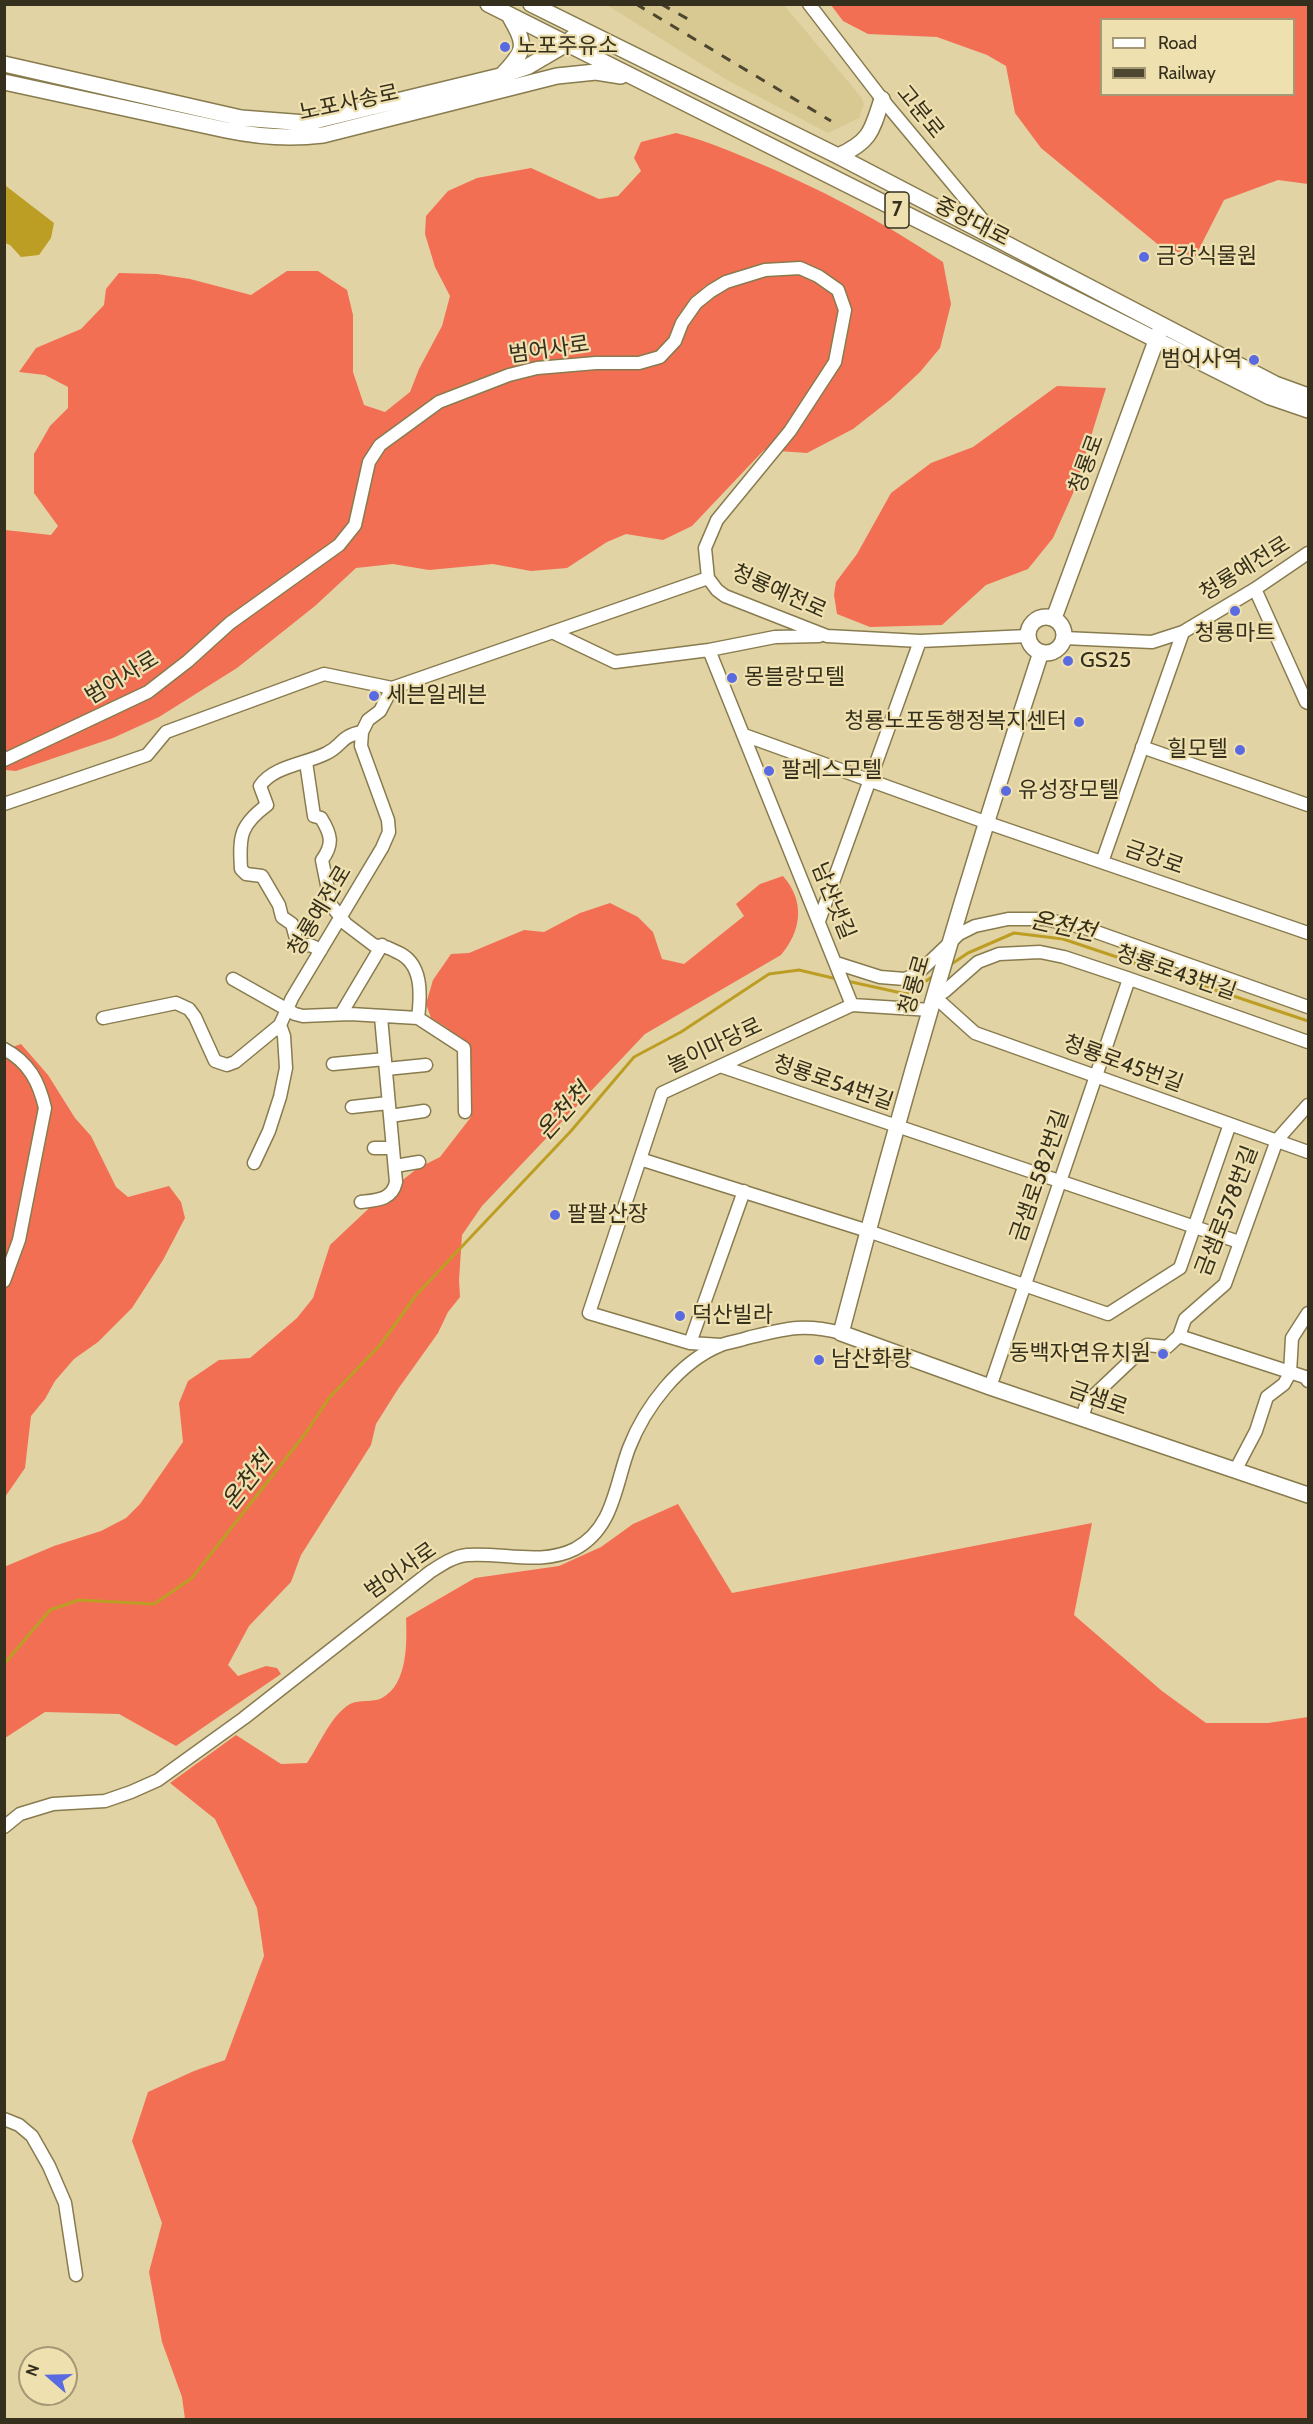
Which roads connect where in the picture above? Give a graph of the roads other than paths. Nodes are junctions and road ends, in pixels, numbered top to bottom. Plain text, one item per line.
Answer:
1 (488, 4) edge
2 (531, 4) edge
3 (809, 4) edge
4 (509, 15) junction
5 (580, 29) junction
6 (568, 44) junction
7 (4, 64) edge
8 (500, 76) junction
9 (632, 77) junction
10 (4, 82) edge
11 (882, 99) junction
12 (838, 156) junction
13 (1001, 243) junction
14 (1159, 332) junction
15 (1308, 396) edge
16 (1308, 410) edge
17 (1308, 554) edge
18 (708, 578) junction
19 (1255, 589) junction
20 (1054, 618) junction
21 (552, 632) junction
22 (1183, 632) junction
23 (827, 636) junction
24 (1028, 636) junction
25 (1064, 638) junction
26 (920, 641) junction
27 (710, 650) junction
28 (1041, 652) junction
29 (392, 688) junction
30 (1308, 703) edge
31 (362, 732) junction
32 (744, 735) junction
33 (1142, 747) junction
34 (4, 760) edge
35 (306, 762) junction
36 (870, 780) junction
37 (4, 804) edge
38 (1308, 805) edge
39 (985, 822) junction
40 (1102, 862) junction
41 (341, 918) junction
42 (819, 921) junction
43 (1308, 931) edge
44 (950, 942) junction
45 (382, 945) junction
46 (321, 950) junction
47 (836, 963) junction
48 (233, 979) dead end
49 (1129, 979) junction
50 (933, 1004) junction
51 (852, 1005) junction
52 (1308, 1007) edge
53 (287, 1010) junction
54 (341, 1014) junction
55 (381, 1017) junction
56 (103, 1018) dead end
57 (418, 1018) junction
58 (280, 1025) junction
59 (1308, 1042) edge
60 (4, 1049) edge
61 (333, 1064) dead end
62 (385, 1064) junction
63 (426, 1065) dead end
64 (720, 1066) junction
65 (1096, 1077) junction
66 (1308, 1105) edge
67 (352, 1107) dead end
68 (389, 1110) junction
69 (424, 1110) dead end
70 (465, 1112) dead end
71 (1230, 1124) junction
72 (897, 1128) junction
73 (1277, 1140) junction
74 (393, 1148) junction
75 (374, 1149) dead end
76 (1308, 1152) edge
77 (640, 1159) junction
78 (419, 1162) dead end
79 (254, 1163) dead end
80 (395, 1166) junction
81 (1060, 1183) junction
82 (744, 1191) junction
83 (361, 1202) dead end
84 (1194, 1227) junction
85 (868, 1231) junction
86 (1239, 1242) junction
87 (4, 1281) edge
88 (1025, 1284) junction
89 (1308, 1312) edge
90 (841, 1333) junction
91 (1179, 1336) junction
92 (690, 1343) junction
93 (721, 1345) junction
94 (1290, 1373) junction
95 (1308, 1381) edge
96 (990, 1387) junction
97 (1082, 1418) junction
98 (1236, 1469) junction
99 (1308, 1495) edge
100 (4, 1827) edge
101 (4, 2120) edge
102 (76, 2275) dead end

1 - 4 main road, 중앙대로 / 7
2 - 5 main road, 중앙대로 / 7
3 - 11 street, 고분로
4 - 6 main road, 중앙대로 / 7
4 - 8 main road
5 - 6 main road, 노포사송로
5 - 12 main road, 중앙대로 / 7
6 - 8 main road, 노포사송로
6 - 9 main road, 중앙대로 / 7
7 - 8 main road, 노포사송로
9 - 10 main road, 노포사송로
9 - 14 main road, 중앙대로 / 7
11 - 12 main road
11 - 13 street, 고분로
12 - 13 main road, 중앙대로 / 7
13 - 14 main road, 중앙대로 / 7
14 - 15 main road, 중앙대로 / 7
14 - 16 main road, 중앙대로 / 7
14 - 20 main road, 청룡로
17 - 19 street, 청룡예전로
18 - 21 street, 청룡예전로
18 - 23 street, 청룡예전로
18 - 34 street, 범어사로
19 - 22 street, 청룡예전로
19 - 30 street
20 - 24 main road
20 - 25 main road
21 - 27 street
21 - 29 street, 청룡예전로
22 - 25 street, 청룡예전로
22 - 33 street
23 - 26 street, 청룡예전로
23 - 27 street
24 - 26 street, 청룡예전로
24 - 28 main road
25 - 28 main road
26 - 36 street
27 - 32 street, 남산냇길
28 - 39 main road, 청룡로
29 - 31 street
29 - 37 street
31 - 35 street
31 - 41 street, 청룡예전로
32 - 36 street, 금강로
32 - 42 street, 남산냇길
33 - 38 street
33 - 40 street
35 - 41 street
35 - 46 street
36 - 39 street, 금강로
36 - 42 street
39 - 40 street, 금강로
39 - 44 main road, 청룡로
40 - 43 street, 금강로
41 - 45 street
41 - 46 street, 청룡예전로
42 - 47 street, 남산냇길
44 - 47 street, 남산냇길
44 - 50 main road, 청룡로
44 - 52 street, 남산냇길
45 - 54 street
45 - 57 street
46 - 53 street, 청룡예전로
47 - 51 street
48 - 53 street
49 - 50 street, 청룡로43번길
49 - 59 street, 청룡로43번길
49 - 65 street, 금샘로582번길
50 - 51 street, 놀이마당로
50 - 65 street, 청룡로45번길
50 - 72 main road, 청룡로
51 - 64 street, 놀이마당로
53 - 54 street
53 - 58 street, 청룡예전로
54 - 55 street
55 - 57 street
55 - 62 street
56 - 58 street
57 - 70 street
58 - 79 street
60 - 87 street
61 - 62 street
62 - 63 street
62 - 68 street
64 - 72 street, 청룡로54번길
64 - 77 street, 놀이마당로
65 - 71 street, 청룡로45번길
65 - 81 street, 금샘로582번길
66 - 73 street, 금샘로578번길
67 - 68 street
68 - 69 street
68 - 74 street
71 - 73 street, 청룡로45번길
71 - 84 street
72 - 81 street, 청룡로54번길
72 - 85 main road, 청룡로
73 - 76 street, 청룡로45번길
73 - 86 street, 금샘로578번길
74 - 75 street
74 - 80 street
77 - 82 street
77 - 92 street, 놀이마당로
78 - 80 street
80 - 83 street
81 - 84 street, 청룡로54번길
81 - 88 street, 금샘로582번길
82 - 85 street
82 - 92 street
84 - 86 street, 청룡로54번길
84 - 88 street
85 - 88 street
85 - 90 main road, 청룡로
86 - 91 street, 금샘로578번길
88 - 96 street, 금샘로582번길
89 - 94 street
90 - 93 street, 범어사로
90 - 96 main road, 금샘로
91 - 94 street
91 - 97 street
92 - 93 street, 놀이마당로
93 - 100 street, 범어사로
94 - 95 street
94 - 98 street
96 - 97 main road, 금샘로
97 - 98 main road, 금샘로
98 - 99 main road, 금샘로
101 - 102 street

